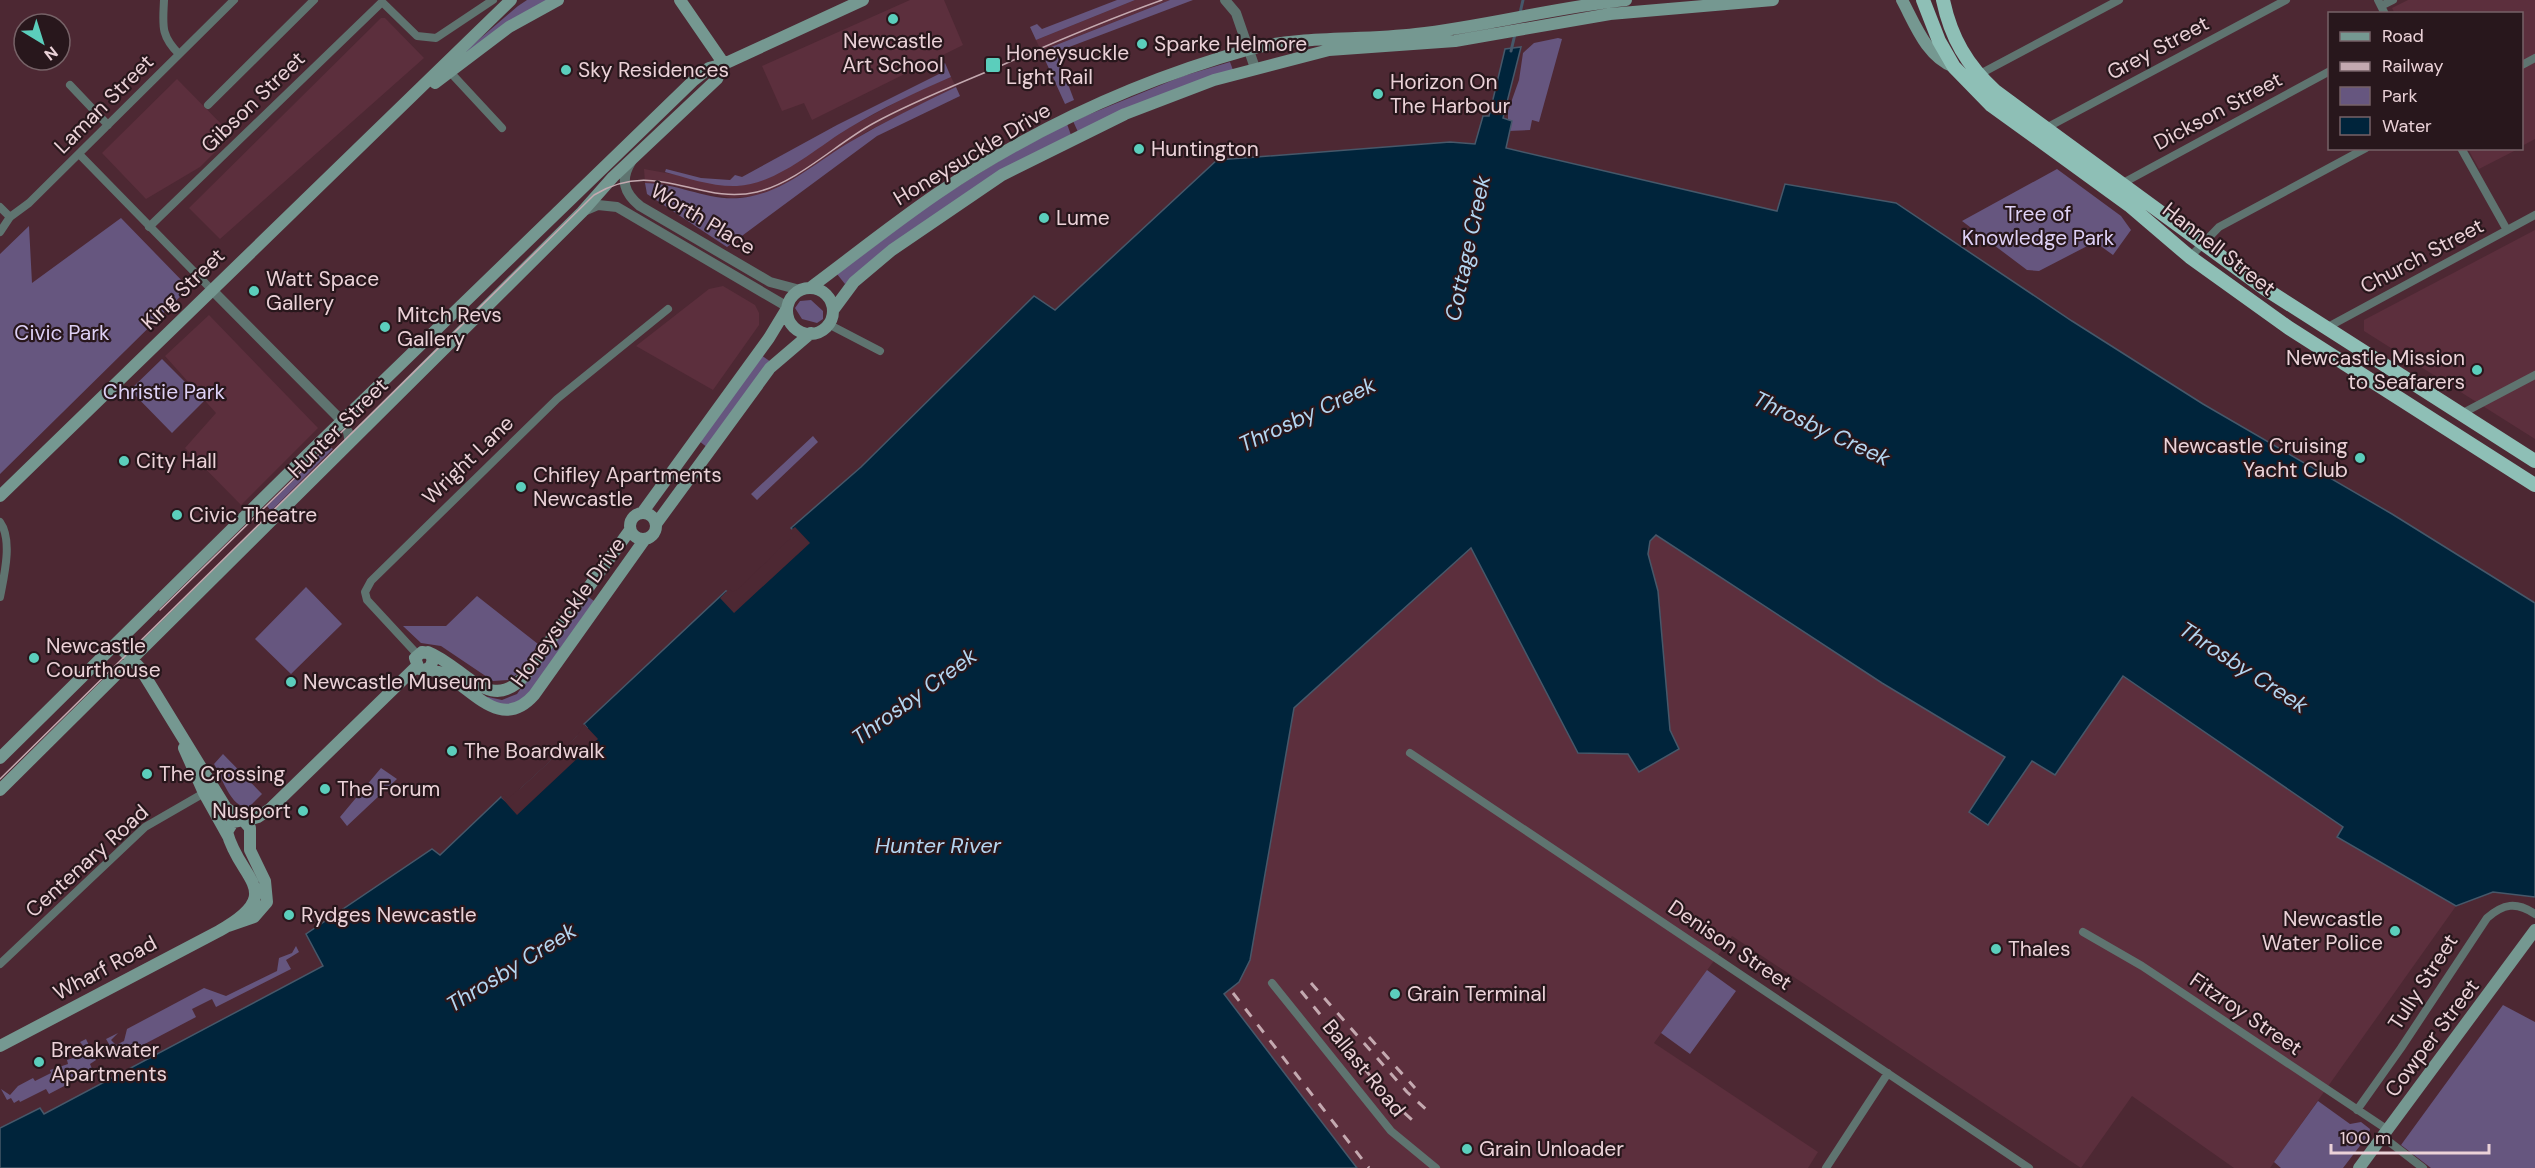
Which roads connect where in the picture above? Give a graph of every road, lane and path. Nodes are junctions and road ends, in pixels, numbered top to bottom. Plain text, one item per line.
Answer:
1 (164, 0) edge
2 (234, 0) edge
3 (314, 0) edge
4 (493, 0) edge
5 (511, 0) edge
6 (558, 0) edge
7 (680, 0) edge
8 (863, 0) edge
9 (1225, 0) edge
10 (1235, 0) edge
11 (1626, 0) edge
12 (1773, 0) edge
13 (1902, 0) edge
14 (1923, 0) edge
15 (1942, 0) edge
16 (2119, 0) edge
17 (2286, 0) edge
18 (2393, 0) edge
19 (383, 1) edge
20 (2105, 3) edge
21 (2381, 7) edge
22 (1236, 13) junction
23 (1531, 22) junction
24 (1504, 27) junction
25 (1250, 50) junction
26 (179, 54) junction
27 (724, 64) junction
28 (1954, 67) junction
29 (1255, 68) junction
30 (450, 72) junction
31 (2328, 72) edge
32 (1978, 75) junction
33 (70, 85) dead end
34 (208, 105) dead end
35 (395, 112) junction
36 (108, 125) junction
37 (502, 128) dead end
38 (2046, 128) junction
39 (2362, 150) edge
40 (2462, 150) edge
41 (80, 154) junction
42 (637, 155) junction
43 (2123, 183) junction
44 (0, 207) edge
45 (582, 212) junction
46 (2535, 216) edge
47 (10, 217) junction
48 (149, 227) junction
49 (2507, 230) junction
50 (0, 232) edge
51 (2201, 243) junction
52 (2190, 257) junction
53 (211, 289) junction
54 (805, 289) junction
55 (786, 308) junction
56 (668, 309) dead end
57 (834, 309) junction
58 (830, 325) junction
59 (2326, 328) junction
60 (811, 333) junction
61 (880, 351) dead end
62 (2535, 375) edge
63 (2461, 414) junction
64 (342, 422) junction
65 (350, 443) junction
66 (2535, 461) edge
67 (2535, 485) edge
68 (0, 496) edge
69 (642, 513) junction
70 (0, 522) edge
71 (656, 524) junction
72 (630, 530) junction
73 (645, 539) junction
74 (2, 541) edge
75 (0, 597) edge
76 (117, 644) junction
77 (132, 659) junction
78 (422, 661) junction
79 (1410, 753) dead end
80 (0, 758) edge
81 (0, 790) edge
82 (209, 790) junction
83 (277, 803) junction
84 (244, 821) junction
85 (229, 837) junction
86 (250, 837) junction
87 (2535, 914) edge
88 (228, 926) junction
89 (2535, 930) edge
90 (2083, 932) dead end
91 (0, 964) edge
92 (1272, 983) dead end
93 (0, 1046) edge
94 (1888, 1073) junction
95 (2357, 1110) junction
96 (2385, 1133) junction
97 (1436, 1168) edge
98 (1826, 1168) edge
99 (2029, 1168) edge
100 (2360, 1168) edge
101 (2423, 1168) edge

1 - 26 street
2 - 26 street, Laman Street
3 - 34 street
4 - 19 street
5 - 35 main road, King Street
6 - 30 main road, King Street
7 - 27 main road
8 - 27 main road, Hunter Street
9 - 22 street
10 - 22 street
11 - 23 main road, Honeysuckle Drive
12 - 23 main road, Honeysuckle Drive
13 - 28 main road
14 - 28 highway, Hannell Street
15 - 32 highway, Hannell Street
16 - 20 street
17 - 38 street, Grey Street
18 - 21 street
19 - 48 street, Gibson Street
20 - 32 street
22 - 25 street
23 - 24 main road, Honeysuckle Drive
24 - 25 main road, Honeysuckle Drive
24 - 29 main road, Honeysuckle Drive
25 - 29 street
25 - 54 main road, Honeysuckle Drive
26 - 36 street, Laman Street
27 - 42 main road, Hunter Street
27 - 64 main road, Hunter Street
28 - 52 highway, Hannell Street
29 - 57 main road, Honeysuckle Drive
30 - 35 main road, King Street
30 - 37 street
31 - 43 street, Dickson Street
32 - 38 highway, Hannell Street
33 - 36 street
35 - 53 main road, King Street
36 - 41 street, Laman Street
38 - 43 highway, Hannell Street
39 - 51 street
40 - 49 street
41 - 47 street, Laman Street
41 - 48 street
42 - 45 main road, Hunter Street
42 - 54 street, Worth Place
43 - 51 highway, Hannell Street
44 - 47 street
45 - 55 street, Worth Place
45 - 65 main road, Hunter Street
46 - 49 street, Church Street
47 - 50 street, Laman Street
48 - 53 street
49 - 59 street, Church Street
51 - 52 street
51 - 59 highway, Hannell Street
52 - 67 highway, Hannell Street
53 - 64 street
53 - 68 main road, King Street
54 - 55 main road
54 - 57 main road
55 - 60 main road
55 - 69 main road
56 - 78 street, Wright Lane
57 - 58 main road
58 - 60 main road
58 - 61 street
59 - 63 highway, Hannell Street
60 - 71 main road
62 - 63 street
63 - 66 highway, Hannell Street
64 - 65 street
64 - 76 main road, Hunter Street
65 - 77 main road, Hunter Street
69 - 71 main road
69 - 72 main road
70 - 74 street
71 - 73 main road
72 - 73 main road
72 - 78 main road, Honeysuckle Drive
73 - 78 main road, Honeysuckle Drive
74 - 75 street
76 - 77 main road
76 - 80 main road, Hunter Street
77 - 81 main road, Hunter Street
77 - 82 main road
78 - 83 main road
79 - 94 street, Denison Street
82 - 84 main road
82 - 85 main road
82 - 91 street, Centenary Road
83 - 84 main road
83 - 86 main road
84 - 85 main road
84 - 86 main road
85 - 86 main road
85 - 88 main road
86 - 88 main road
87 - 95 street, Tully Street
88 - 93 main road, Wharf Road
89 - 96 main road, Cowper Street
90 - 95 street, Fitzroy Street
92 - 97 street, Ballast Road
94 - 98 street
94 - 99 street, Denison Street
95 - 96 street, Fitzroy Street
96 - 100 main road, Cowper Street
96 - 101 street, Fitzroy Street

